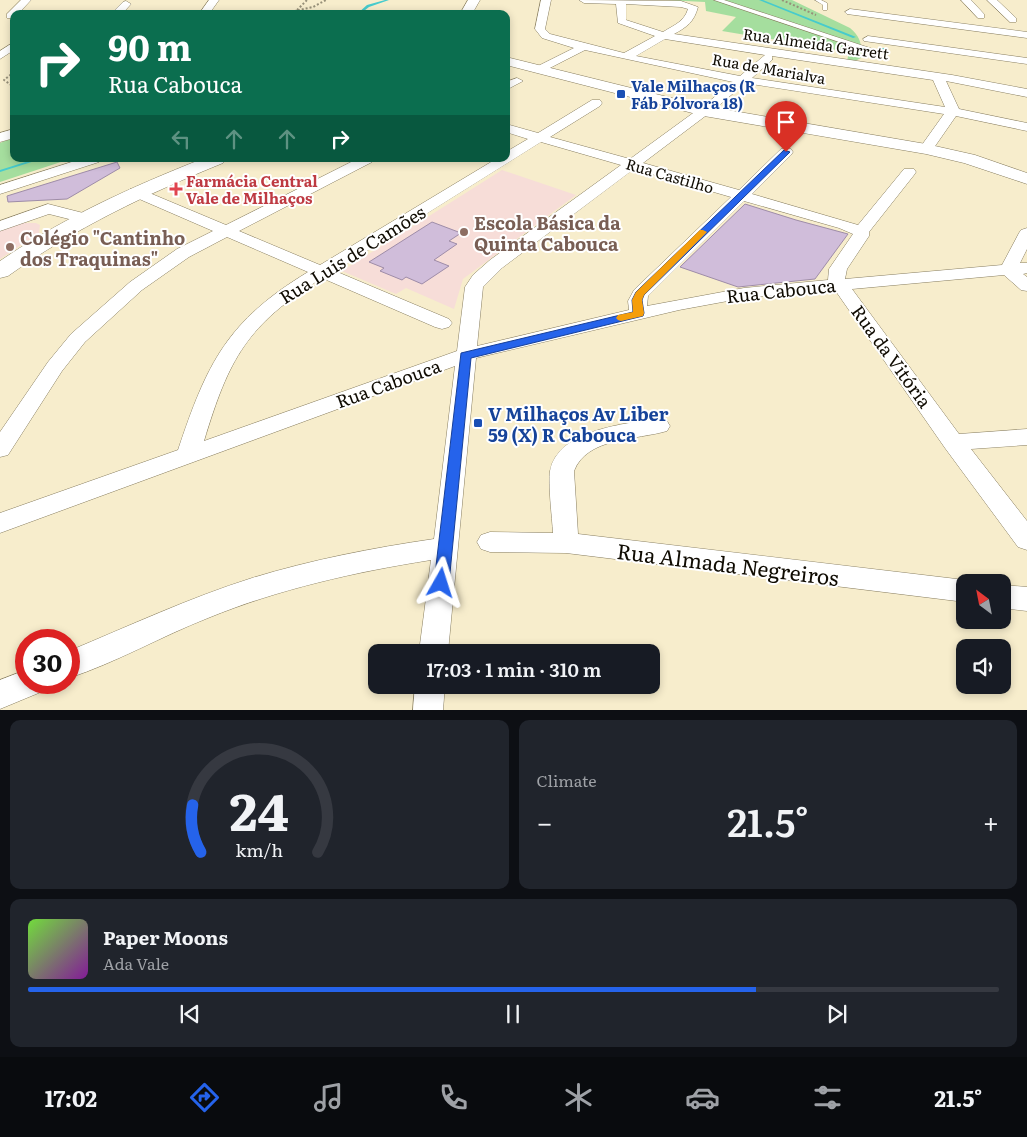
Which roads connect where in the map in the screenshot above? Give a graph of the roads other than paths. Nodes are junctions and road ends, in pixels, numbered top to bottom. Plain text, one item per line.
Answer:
1 (26, 0) edge
2 (546, 0) edge
3 (584, 0) edge
4 (717, 0) edge
5 (817, 0) edge
6 (842, 0) edge
7 (966, 0) edge
8 (992, 0) edge
9 (620, 2) junction
10 (126, 4) dead end
11 (825, 9) dead end
12 (15, 10) edge
13 (120, 10) edge
14 (850, 12) junction
15 (981, 16) dead end
16 (1012, 20) dead end
17 (665, 35) junction
18 (1027, 35) edge
19 (866, 37) junction
20 (10, 41) edge
21 (584, 47) junction
22 (0, 56) edge
23 (626, 56) junction
24 (768, 58) dead end
25 (1027, 61) edge
26 (510, 62) edge
27 (872, 67) junction
28 (540, 69) junction
29 (938, 77) junction
30 (743, 80) junction
31 (1027, 93) edge
32 (596, 103) dead end
33 (708, 108) junction
34 (952, 111) junction
35 (1027, 127) edge
36 (510, 129) edge
37 (539, 138) junction
38 (926, 149) junction
39 (786, 152) dead end
40 (510, 155) edge
41 (85, 162) edge
42 (210, 162) edge
43 (361, 162) edge
44 (498, 162) edge
45 (631, 164) junction
46 (909, 172) dead end
47 (1027, 179) edge
48 (0, 190) edge
49 (135, 192) junction
50 (741, 196) junction
51 (85, 218) junction
52 (0, 226) edge
53 (225, 232) junction
54 (861, 232) junction
55 (1027, 232) edge
56 (1018, 269) edge
57 (0, 271) edge
58 (319, 272) junction
59 (840, 284) junction
60 (1027, 286) edge
61 (639, 313) junction
62 (442, 323) dead end
63 (465, 355) junction
64 (659, 426) dead end
65 (1027, 437) edge
66 (953, 442) junction
67 (0, 449) edge
68 (188, 454) junction
69 (0, 523) edge
70 (1027, 540) edge
71 (490, 542) dead end
72 (566, 543) junction
73 (445, 548) junction
74 (956, 591) edge
75 (1011, 597) edge
76 (1027, 599) edge
77 (435, 644) edge
78 (80, 660) edge
79 (15, 688) edge
80 (429, 694) edge
81 (0, 695) edge
82 (428, 710) edge

1 - 12 street
2 - 21 street, Rua de Marialva
3 - 9 street
4 - 19 street
5 - 11 lane
6 - 14 street
7 - 15 street
8 - 16 street
9 - 17 street, Rua Almeida Garrett
9 - 17 street
10 - 13 street
14 - 18 street
14 - 19 street
17 - 23 street
17 - 27 street, Rua Almeida Garrett
19 - 25 street
19 - 27 street
20 - 22 street
21 - 23 street, Rua de Marialva
21 - 28 street
23 - 30 street, Rua de Marialva
24 - 30 street
26 - 28 street
27 - 29 street, Rua Almeida Garrett
28 - 33 street
29 - 31 street, Rua Almeida Garrett
29 - 34 street
30 - 33 street
30 - 34 street, Rua de Marialva
32 - 37 street, Rua Luis de Camões
33 - 38 street
33 - 45 street
34 - 35 street, Rua de Marialva
34 - 38 street
36 - 37 street, Rua Castilho
37 - 40 street, Rua Luis de Camões
37 - 45 street, Rua Castilho
38 - 47 street
39 - 50 street
41 - 48 street
42 - 49 street
43 - 53 street
44 - 58 street, Rua Luis de Camões
45 - 50 street, Rua Castilho
45 - 63 street
46 - 54 street
49 - 51 street
49 - 53 street
50 - 54 street, Rua Castilho
50 - 61 street
51 - 52 street
51 - 57 street
53 - 58 street
53 - 67 street
54 - 59 street
55 - 56 street
56 - 59 street, Rua Cabouca
56 - 60 street
58 - 62 street
58 - 68 street, Rua Luis de Camões
59 - 61 street, Rua Cabouca
59 - 66 street, Rua da Vitória
61 - 63 street, Rua Cabouca
63 - 68 street, Rua Cabouca
63 - 73 street
64 - 72 street
65 - 66 street
66 - 70 street, Rua da Vitória
68 - 69 street, Rua Cabouca
71 - 72 street, Rua Almada Negreiros
72 - 74 street, Rua Almada Negreiros
73 - 77 street
73 - 78 street
75 - 76 street
79 - 81 street
80 - 82 street

